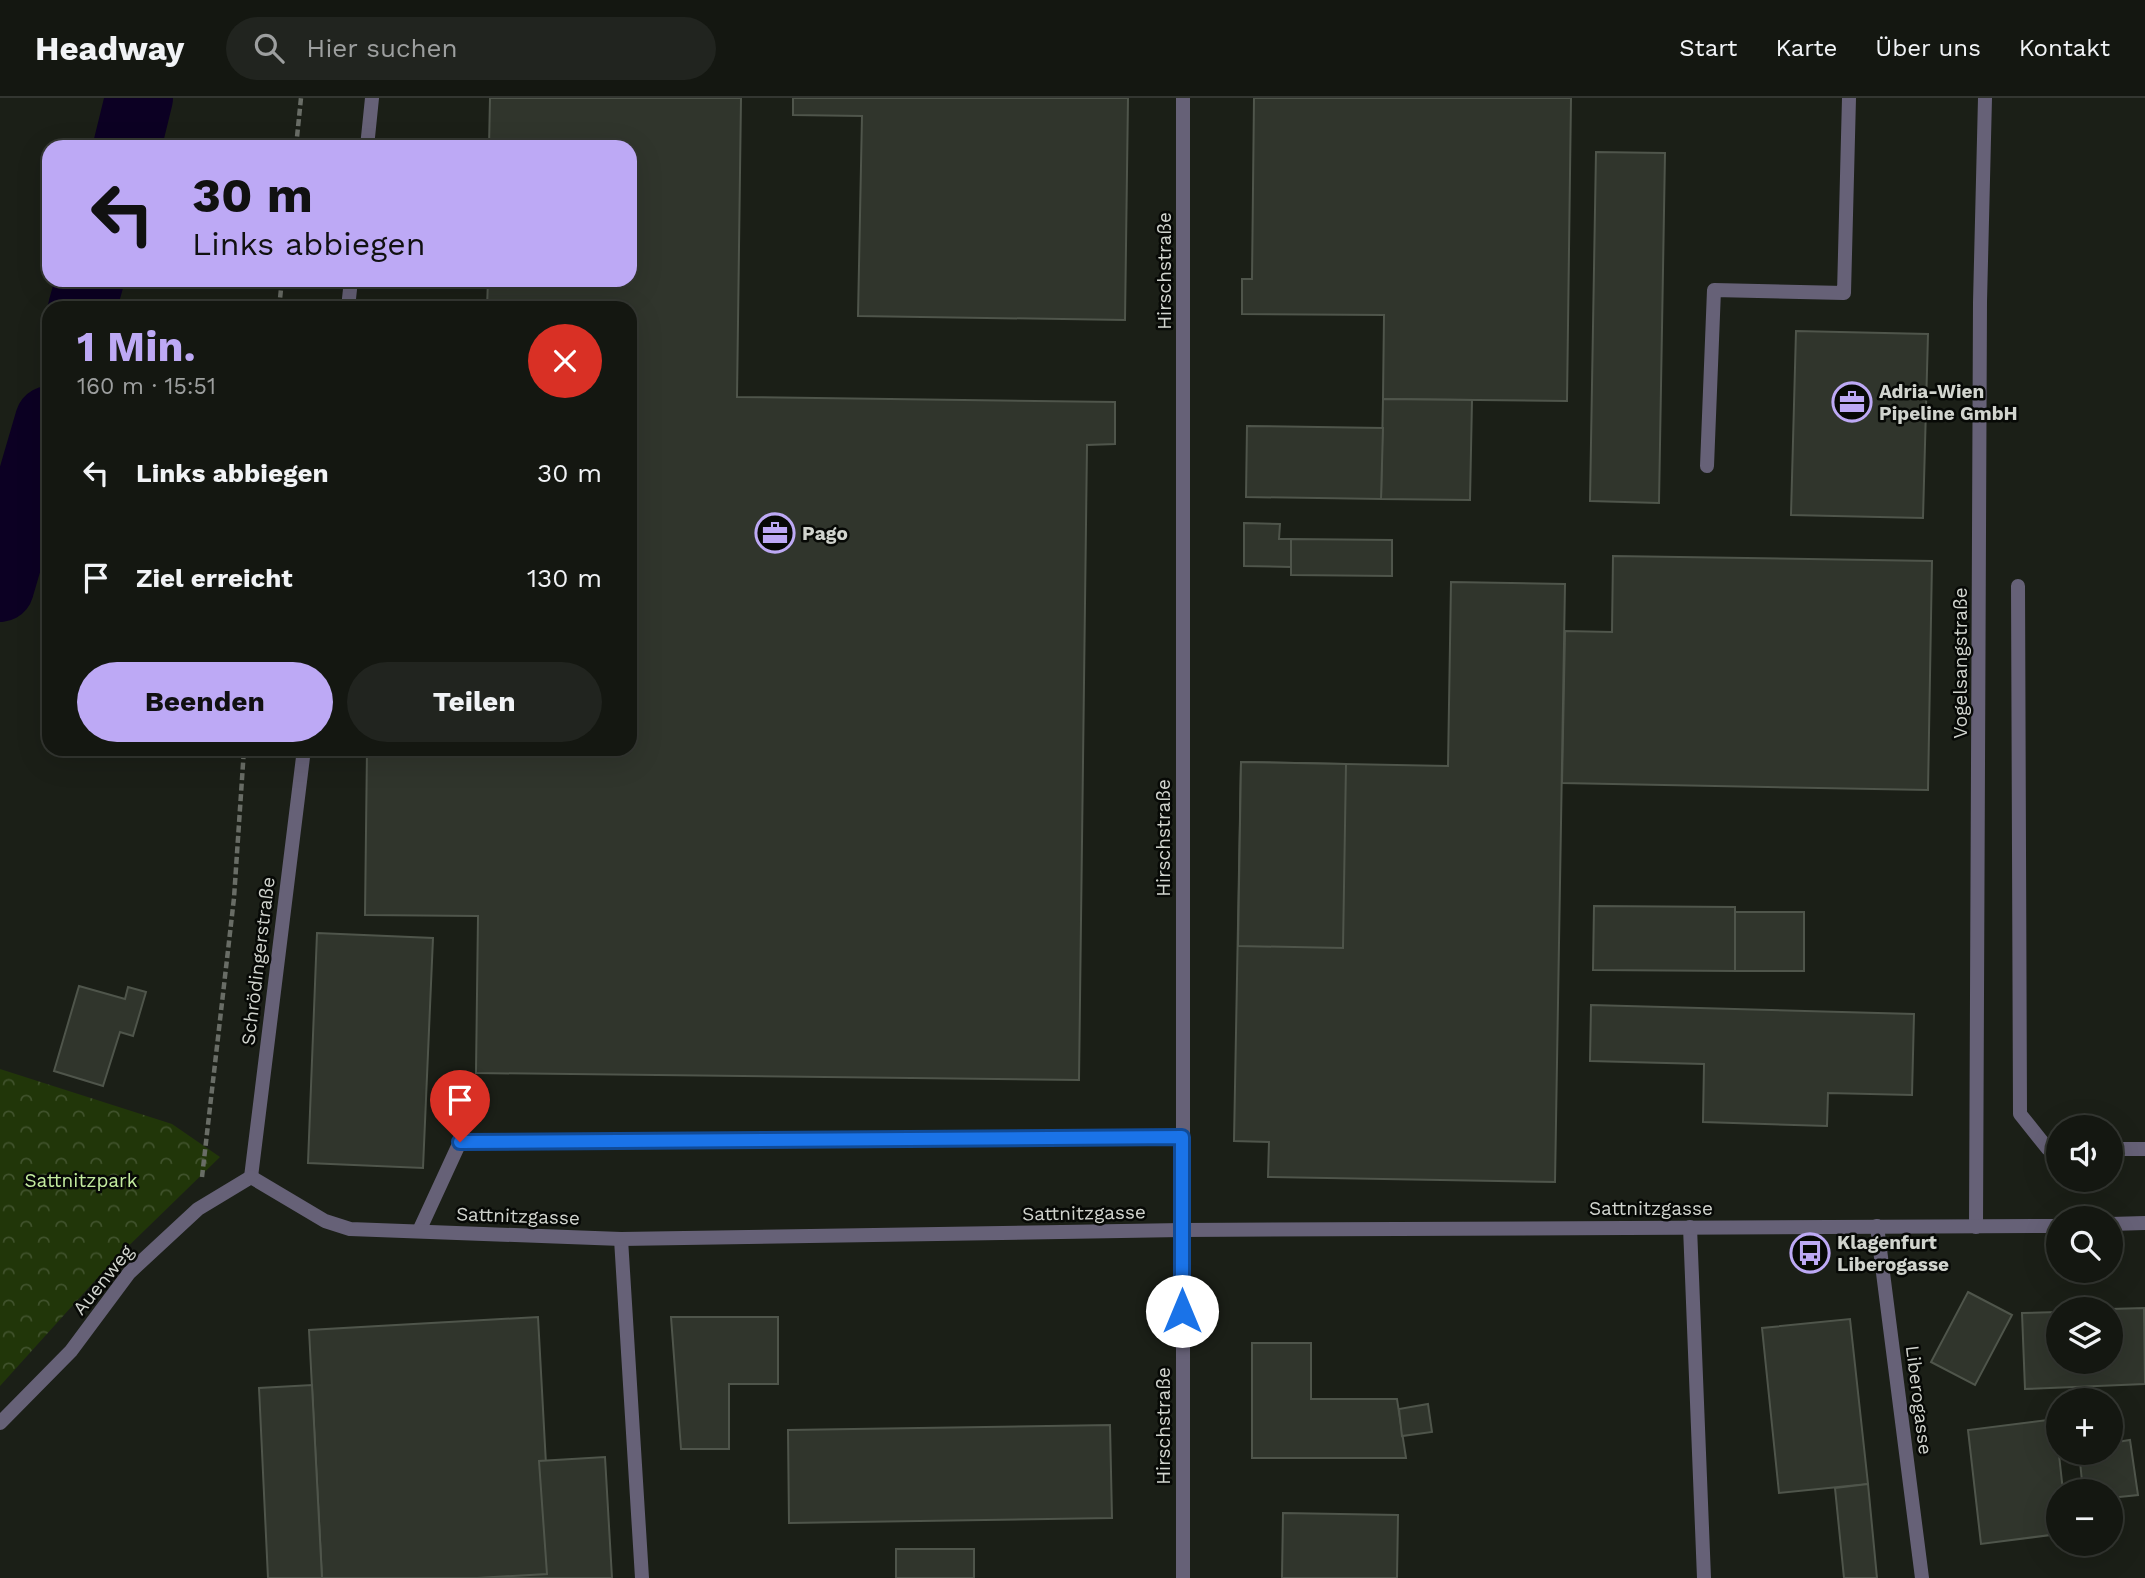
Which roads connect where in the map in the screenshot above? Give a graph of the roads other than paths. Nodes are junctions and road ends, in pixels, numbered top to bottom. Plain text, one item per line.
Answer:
1 (372, 98) edge
2 (1183, 98) edge
3 (1849, 98) edge
4 (1985, 98) edge
5 (368, 140) edge
6 (1707, 466) dead end
7 (2018, 586) dead end
8 (303, 756) edge
9 (1182, 1137) junction
10 (2046, 1145) edge
11 (2123, 1149) edge
12 (2145, 1149) edge
13 (251, 1177) junction
14 (2145, 1223) edge
15 (2123, 1224) edge
16 (1877, 1226) junction
17 (2046, 1226) edge
18 (1690, 1227) junction
19 (1976, 1227) junction
20 (1182, 1230) junction
21 (419, 1231) junction
22 (621, 1239) junction
23 (0, 1423) edge
24 (642, 1578) edge
25 (1183, 1578) edge
26 (1704, 1578) edge
27 (1922, 1578) edge

1 - 5 street
2 - 9 street, Hirschstraße
3 - 6 street
4 - 19 street, Vogelsangstraße
7 - 10 street
8 - 13 street, Schrödingerstraße
9 - 20 street, Hirschstraße
9 - 21 street
11 - 12 street
13 - 21 street, Sattnitzgasse
13 - 23 street, Auenweg
14 - 15 street
16 - 18 street, Sattnitzgasse
16 - 19 street, Sattnitzgasse
16 - 27 street, Liberogasse
17 - 19 street, Sattnitzgasse
18 - 20 street, Sattnitzgasse
18 - 26 street
20 - 22 street, Sattnitzgasse
20 - 25 street, Hirschstraße
21 - 22 street, Sattnitzgasse
22 - 24 street

